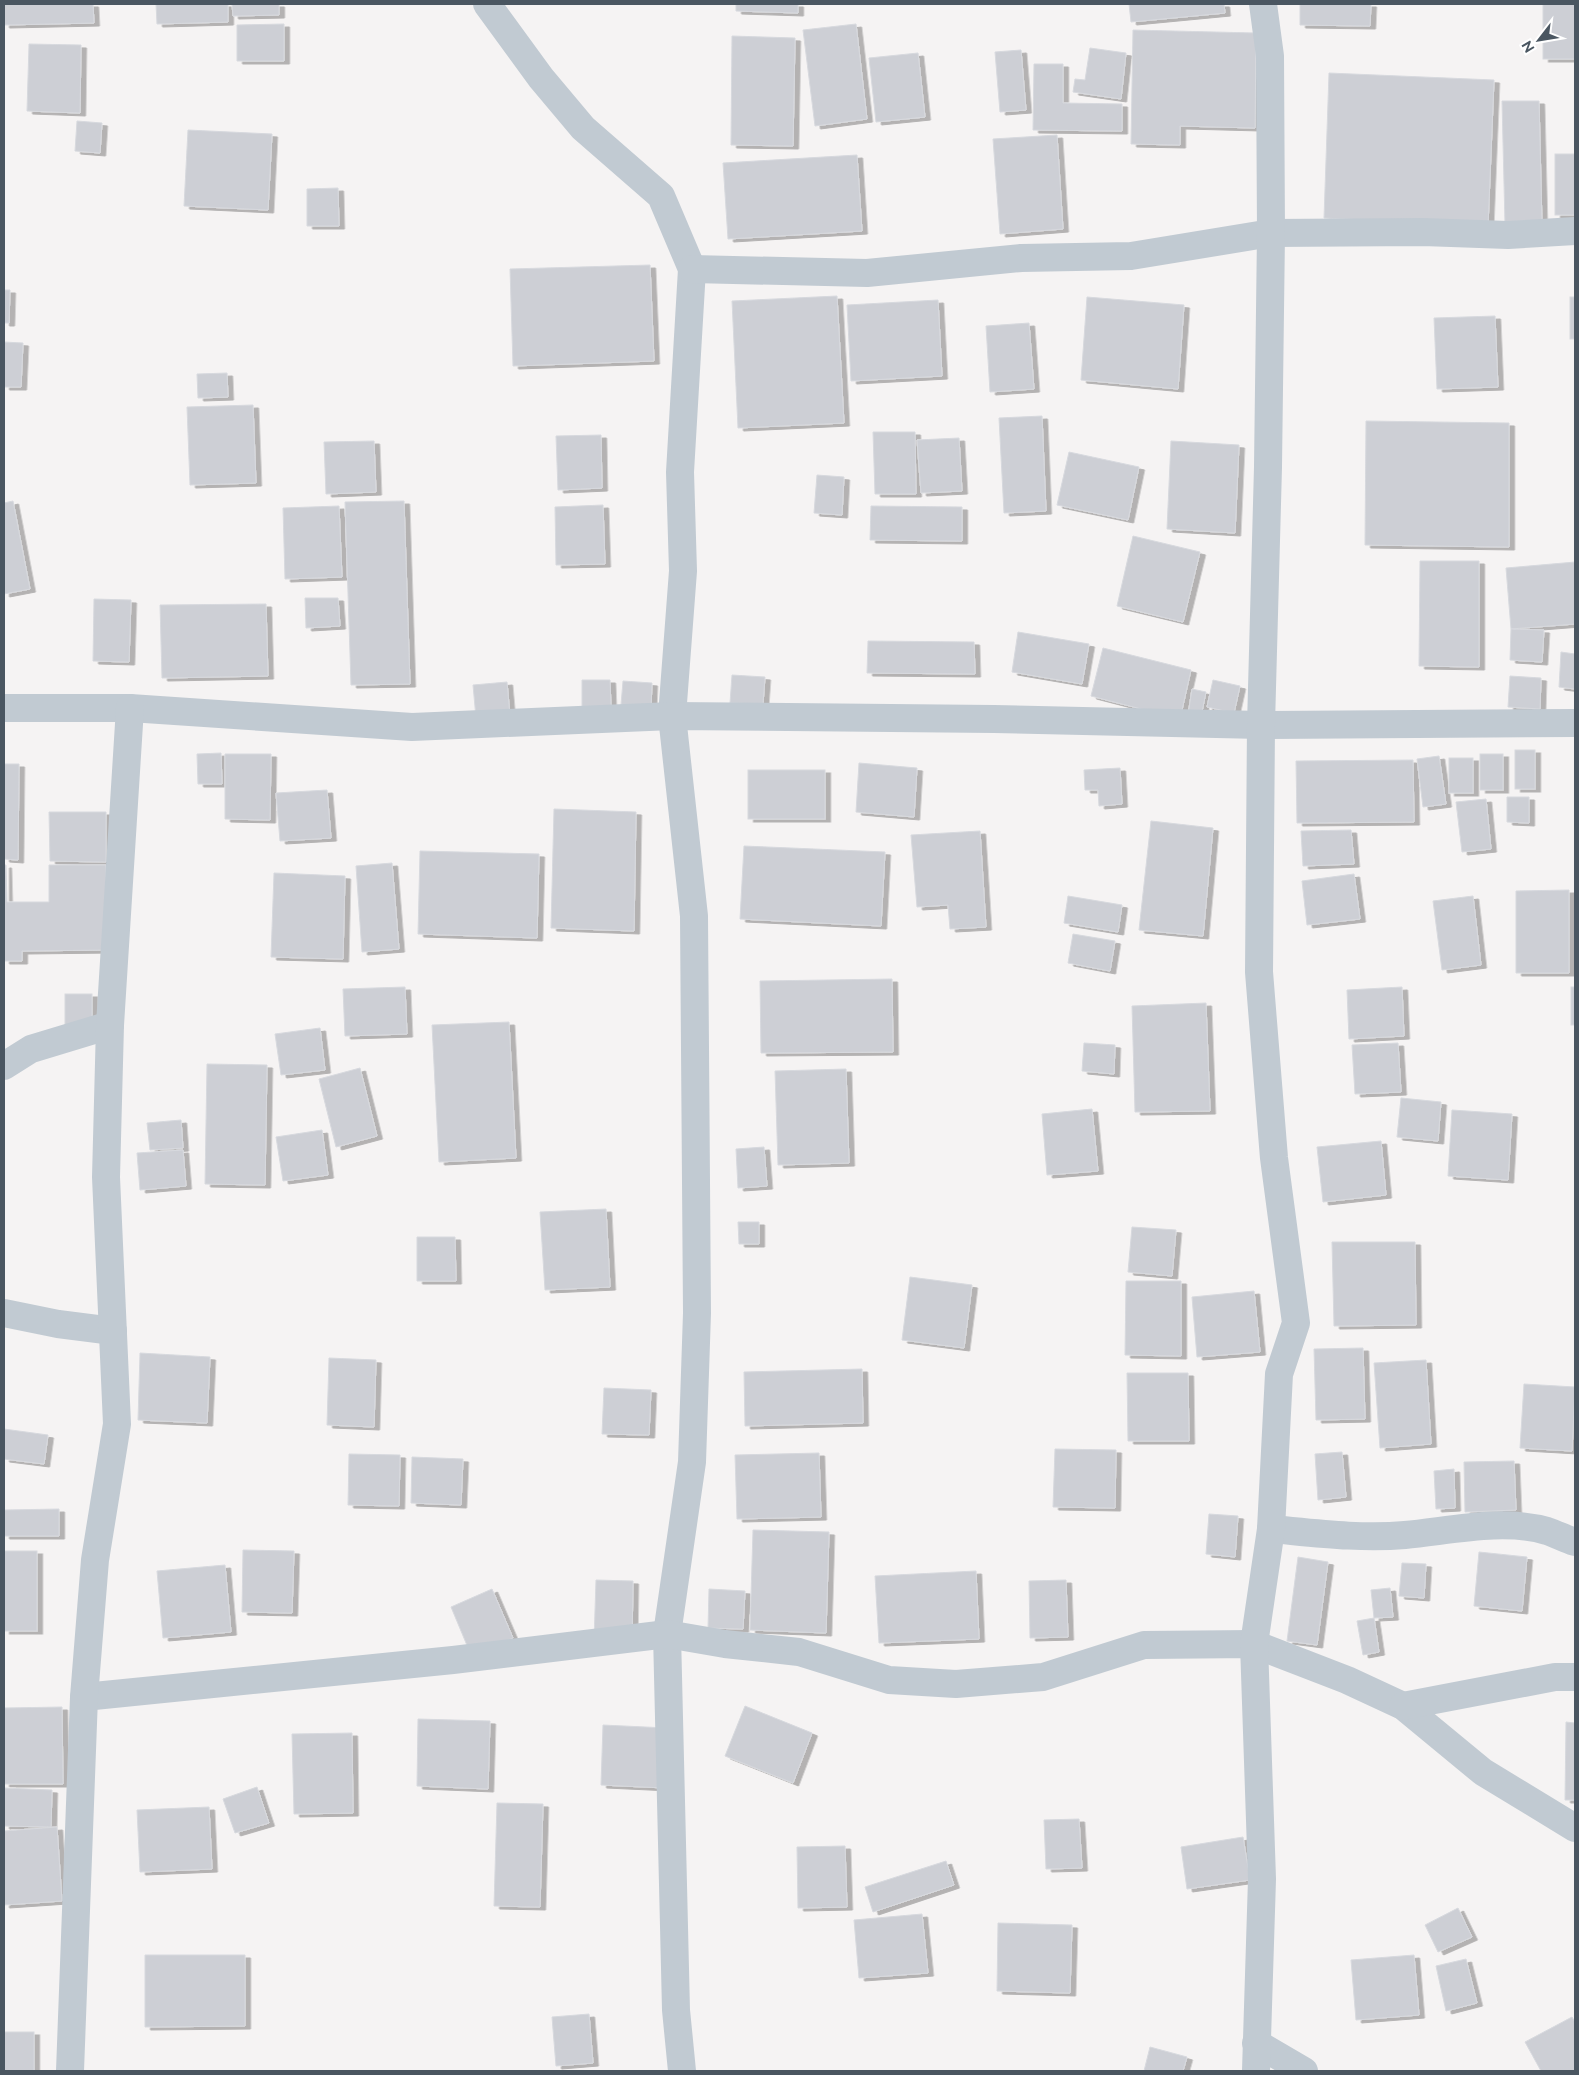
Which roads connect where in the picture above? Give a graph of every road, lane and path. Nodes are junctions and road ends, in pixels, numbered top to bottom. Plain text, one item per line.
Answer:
1 (487, 4) edge
2 (1263, 4) edge
3 (1575, 231) edge
4 (1271, 233) junction
5 (692, 269) junction
6 (4, 708) edge
7 (130, 708) junction
8 (672, 716) junction
9 (1575, 723) edge
10 (1261, 725) junction
11 (110, 1025) junction
12 (4, 1066) edge
13 (4, 1313) edge
14 (114, 1332) junction
15 (1271, 1529) junction
16 (1575, 1542) edge
17 (667, 1634) junction
18 (1254, 1644) junction
19 (1575, 1677) edge
20 (84, 1697) junction
21 (1403, 1706) junction
22 (1575, 1828) edge
23 (1256, 2043) junction
24 (70, 2071) edge
25 (682, 2071) edge
26 (1256, 2071) edge
27 (1304, 2071) edge

1 - 5 street
2 - 4 street
3 - 4 street
4 - 5 street
4 - 10 street
5 - 8 street
6 - 7 street
7 - 8 street
7 - 11 street
8 - 10 street
8 - 17 street
9 - 10 street
10 - 15 street
11 - 12 street
11 - 14 street
13 - 14 street
14 - 20 street
15 - 16 street
15 - 18 street
17 - 18 street
17 - 20 street
17 - 25 street
18 - 21 street
18 - 23 street
19 - 21 street
20 - 24 street
21 - 22 street
23 - 26 street
23 - 27 street

